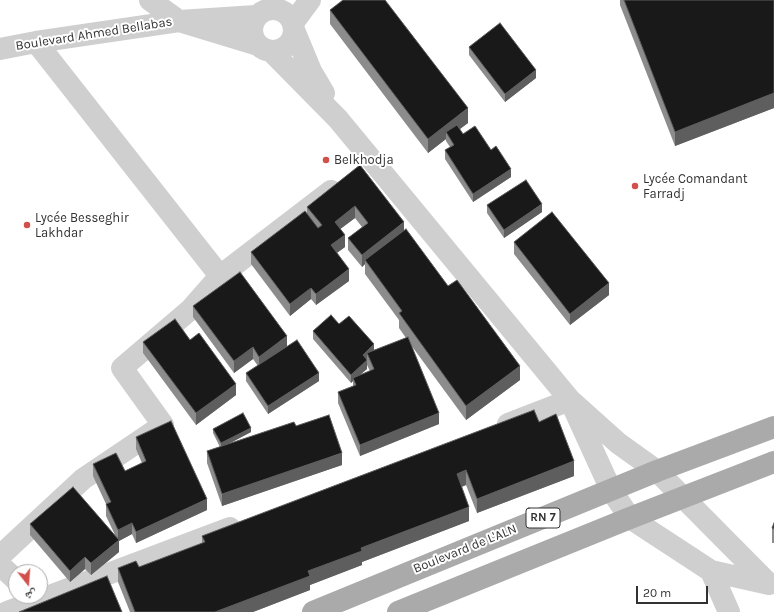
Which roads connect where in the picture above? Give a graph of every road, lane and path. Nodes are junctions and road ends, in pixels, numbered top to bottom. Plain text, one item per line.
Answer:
1 (150, 0) edge
2 (310, 0) edge
3 (270, 8) edge
4 (179, 21) junction
5 (294, 27) junction
6 (36, 42) junction
7 (264, 48) junction
8 (0, 49) edge
9 (338, 119) junction
10 (372, 160) junction
11 (220, 276) junction
12 (570, 400) junction
13 (774, 427) edge
14 (489, 431) edge
15 (774, 462) edge
16 (657, 471) junction
17 (611, 490) junction
18 (682, 498) junction
19 (630, 518) junction
20 (252, 520) edge
21 (0, 556) edge
22 (0, 565) edge
23 (710, 571) junction
24 (8, 572) edge
25 (772, 586) edge
26 (48, 593) edge
27 (23, 604) edge
28 (7, 612) edge
29 (313, 612) edge
30 (398, 612) edge
31 (729, 612) edge

1 - 4 street, Boulevard Ahmed Bellabas
2 - 5 street
3 - 4 street
3 - 5 street
3 - 7 street
4 - 6 street, Boulevard Ahmed Bellabas
4 - 7 street
5 - 7 street
5 - 9 street
6 - 8 street, Boulevard Ahmed Bellabas
6 - 11 street
7 - 9 street
9 - 10 street
10 - 11 street
10 - 12 street
11 - 21 street
12 - 14 street
12 - 16 street
12 - 17 street
13 - 16 main road, Boulevard de L'ALN / RN 7
15 - 18 main road, RN 7
16 - 17 main road, Boulevard de L'ALN / RN 7
16 - 18 street
17 - 19 street
17 - 29 main road, Boulevard de L'ALN / RN 7
18 - 19 main road, RN 7
18 - 25 street
19 - 23 street
19 - 30 main road, RN 7
20 - 26 street
22 - 24 street
23 - 25 street
23 - 31 street
27 - 28 street

